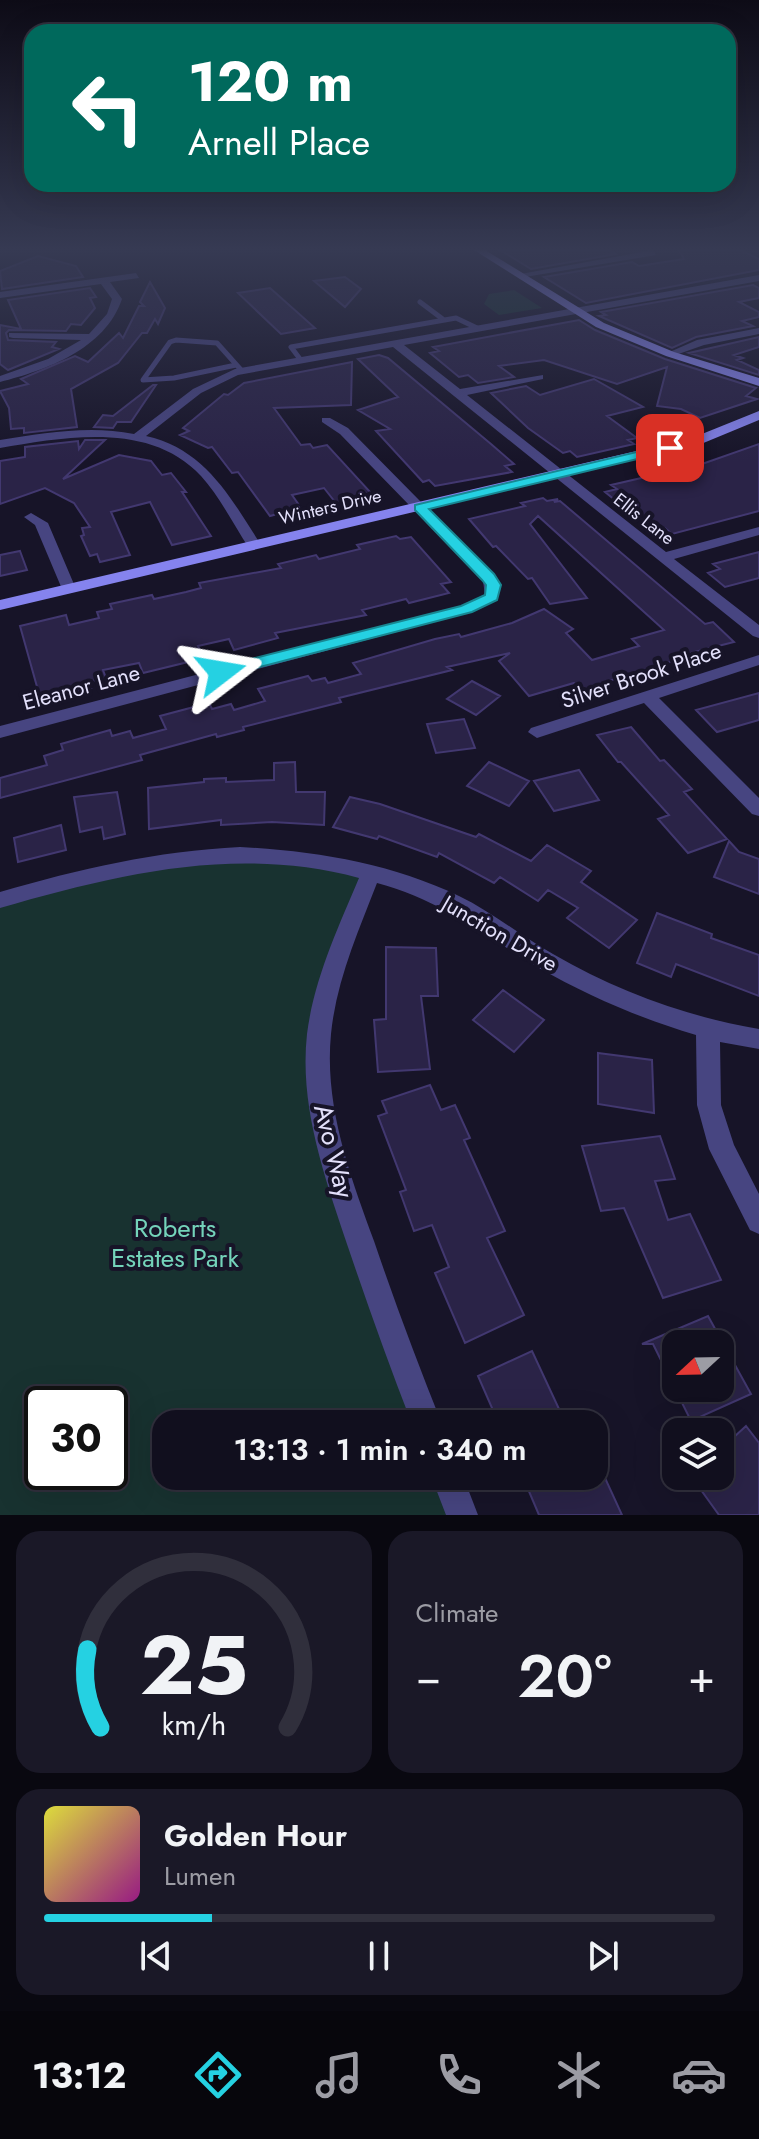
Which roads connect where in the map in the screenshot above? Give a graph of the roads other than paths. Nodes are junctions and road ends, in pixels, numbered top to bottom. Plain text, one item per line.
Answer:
1 (105, 321) edge
2 (440, 321) edge
3 (465, 321) edge
4 (519, 321) edge
5 (596, 321) edge
6 (477, 328) junction
7 (759, 331) edge
8 (13, 335) dead end
9 (89, 337) junction
10 (395, 343) junction
11 (670, 354) junction
12 (300, 359) junction
13 (239, 368) junction
14 (539, 377) dead end
15 (0, 379) edge
16 (759, 382) edge
17 (459, 393) junction
18 (759, 415) edge
19 (326, 420) dead end
20 (661, 422) dead end
21 (136, 438) junction
22 (696, 441) junction
23 (0, 444) edge
24 (559, 474) junction
25 (420, 507) junction
26 (31, 517) dead end
27 (759, 531) edge
28 (254, 545) junction
29 (664, 557) junction
30 (69, 589) junction
31 (0, 605) edge
32 (759, 633) edge
33 (759, 660) edge
34 (648, 697) junction
35 (0, 732) edge
36 (537, 732) dead end
37 (759, 809) edge
38 (371, 873) junction
39 (0, 900) edge
40 (708, 1028) junction
41 (759, 1039) edge
42 (759, 1221) edge
43 (422, 1410) edge
44 (452, 1490) edge
45 (462, 1515) edge

1 - 9 street
2 - 12 lane
3 - 6 lane
4 - 6 street
5 - 11 street
6 - 10 street
7 - 11 street
8 - 9 street
9 - 15 street
10 - 12 street
10 - 17 street, Ellis Lane
11 - 16 street
12 - 13 street
13 - 13 lane
13 - 21 street
14 - 17 street
17 - 24 street, Ellis Lane
18 - 22 street, Winters Drive
19 - 25 street
20 - 22 street
21 - 23 street
21 - 28 street
22 - 24 street, Winters Drive
24 - 25 street, Winters Drive
24 - 29 street, Ellis Lane
25 - 28 street, Winters Drive
25 - 35 street, Eleanor Lane
26 - 30 street
27 - 29 street
28 - 30 street, Winters Drive
29 - 32 street, Ellis Lane
30 - 31 street, Winters Drive
33 - 34 street, Silver Brook Place
34 - 36 street, Silver Brook Place
34 - 37 street
38 - 39 street, Junction Drive
38 - 40 street, Junction Drive
38 - 43 street, Avo Way
40 - 41 street, Junction Drive
40 - 42 street
44 - 45 street

